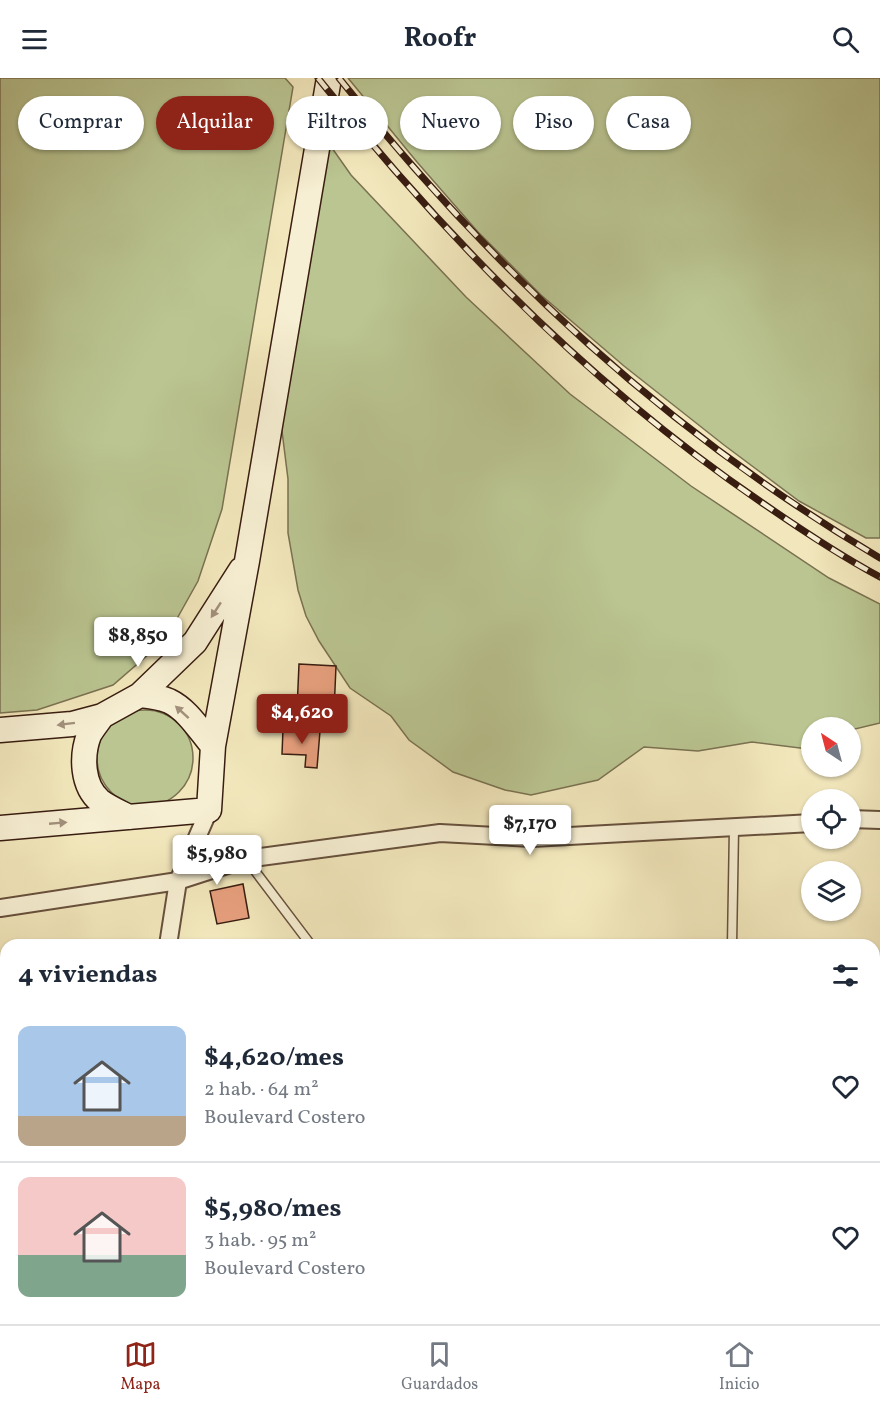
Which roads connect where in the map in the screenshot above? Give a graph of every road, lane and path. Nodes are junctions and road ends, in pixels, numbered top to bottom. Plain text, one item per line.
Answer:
1 (329, 78) edge
2 (248, 561) junction
3 (140, 695) junction
4 (102, 716) junction
5 (0, 730) edge
6 (213, 746) junction
7 (209, 810) junction
8 (129, 817) junction
9 (861, 819) edge
10 (880, 819) edge
11 (801, 824) edge
12 (0, 828) edge
13 (734, 828) junction
14 (246, 859) junction
15 (177, 881) junction
16 (0, 908) edge
17 (169, 939) edge
18 (306, 939) edge
19 (732, 939) edge

1 - 2 main road
2 -> 3 main road
2 - 6 main road
3 - 4 main road
6 -> 3 main road
4 -> 5 main road
4 - 8 main road
6 - 7 main road
7 - 8 main road
7 - 15 street
12 -> 8 main road
9 - 10 street
11 - 13 street
13 - 14 street
13 - 19 lane
14 - 15 street
14 - 18 lane
15 - 16 street
15 - 17 street

